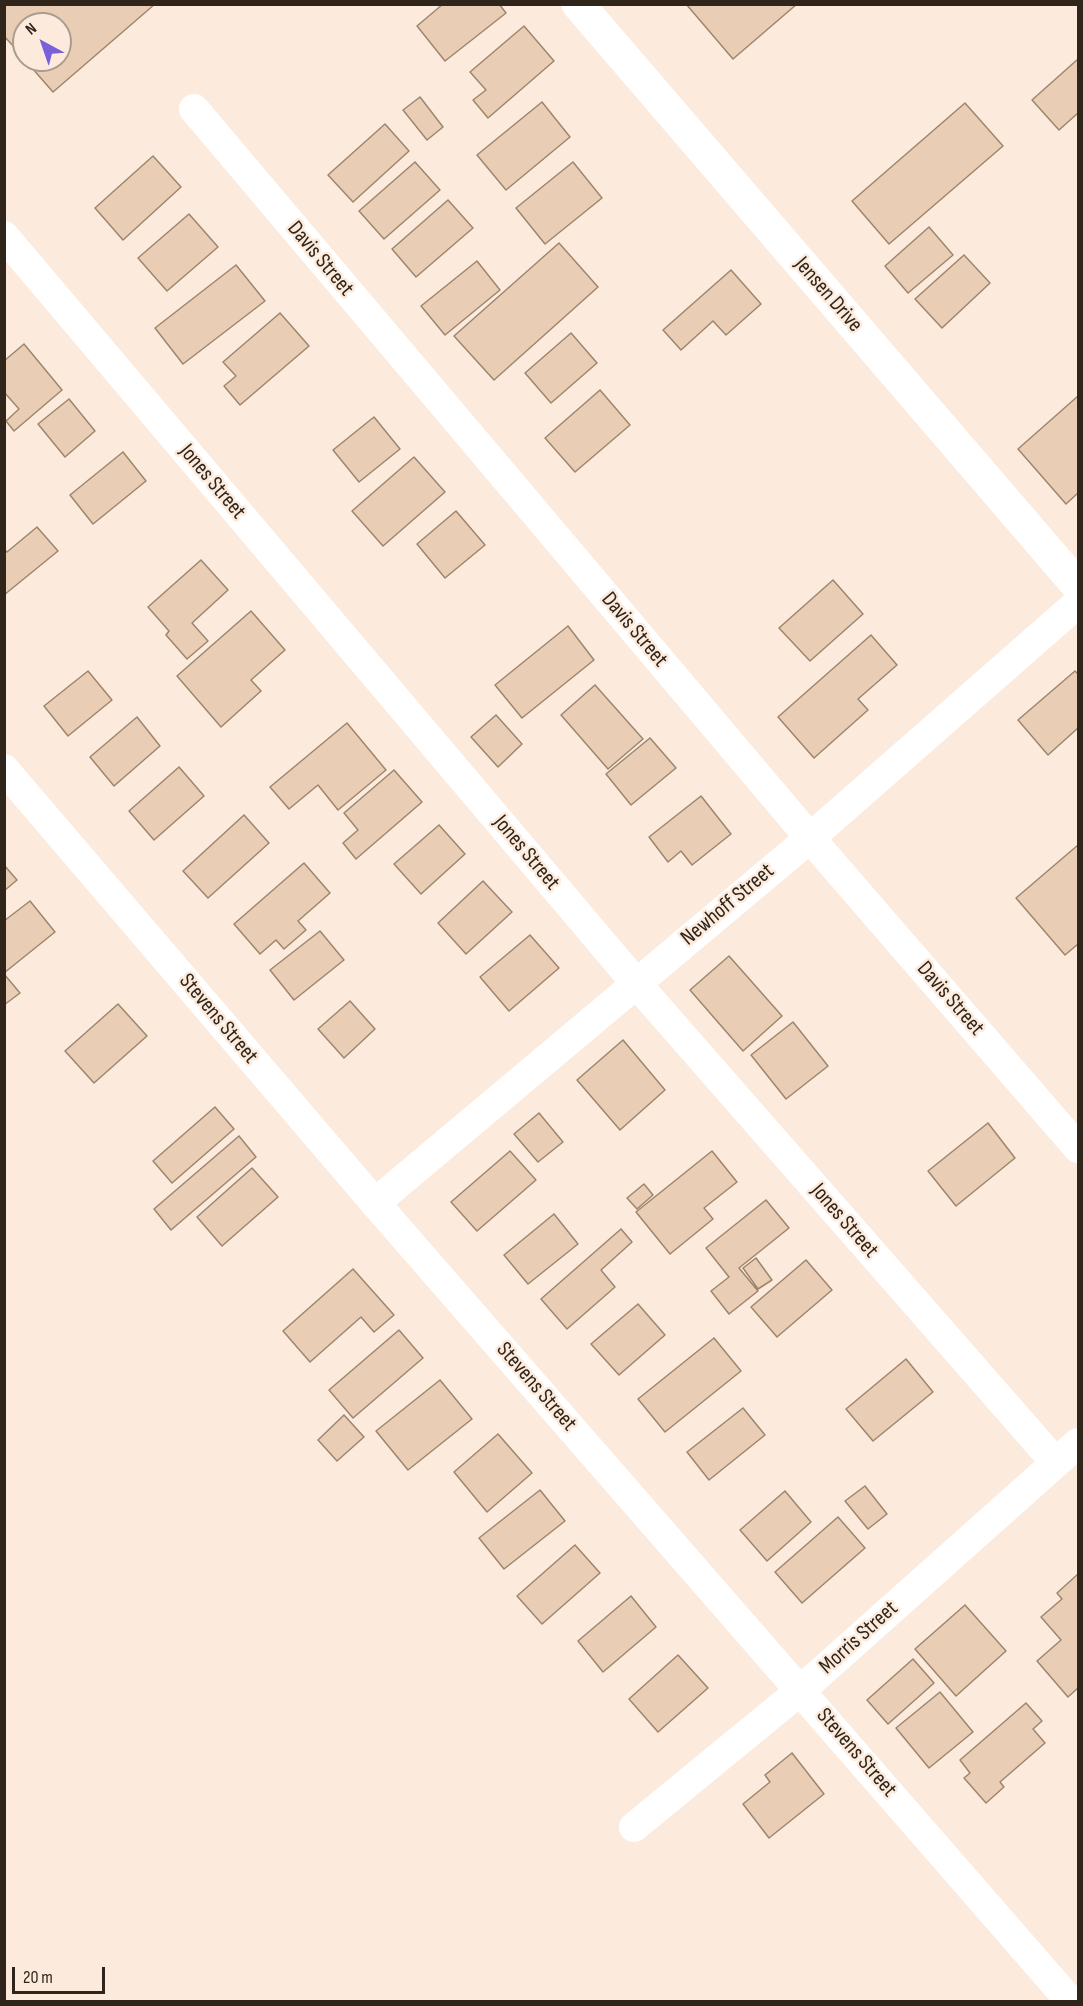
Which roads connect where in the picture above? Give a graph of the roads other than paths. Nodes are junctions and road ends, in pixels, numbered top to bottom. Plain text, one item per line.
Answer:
1 (578, 4) edge
2 (194, 109) dead end
3 (4, 236) edge
4 (1078, 586) edge
5 (1078, 603) edge
6 (4, 769) edge
7 (810, 837) junction
8 (635, 982) junction
9 (1078, 1148) edge
10 (375, 1203) junction
11 (1078, 1443) edge
12 (1056, 1463) junction
13 (801, 1690) junction
14 (634, 1827) dead end
15 (1071, 2001) edge

1 - 4 main road, Jensen Drive
2 - 7 street, Davis Street
3 - 8 street, Jones Street
5 - 7 street, Newhoff Street
6 - 10 street, Stevens Street
7 - 8 street, Newhoff Street
7 - 9 street, Davis Street
8 - 10 street, Newhoff Street
8 - 12 street, Jones Street
10 - 13 street, Stevens Street
11 - 12 street, Morris Street
12 - 13 street, Morris Street
13 - 14 street, Morris Street
13 - 15 street, Stevens Street

